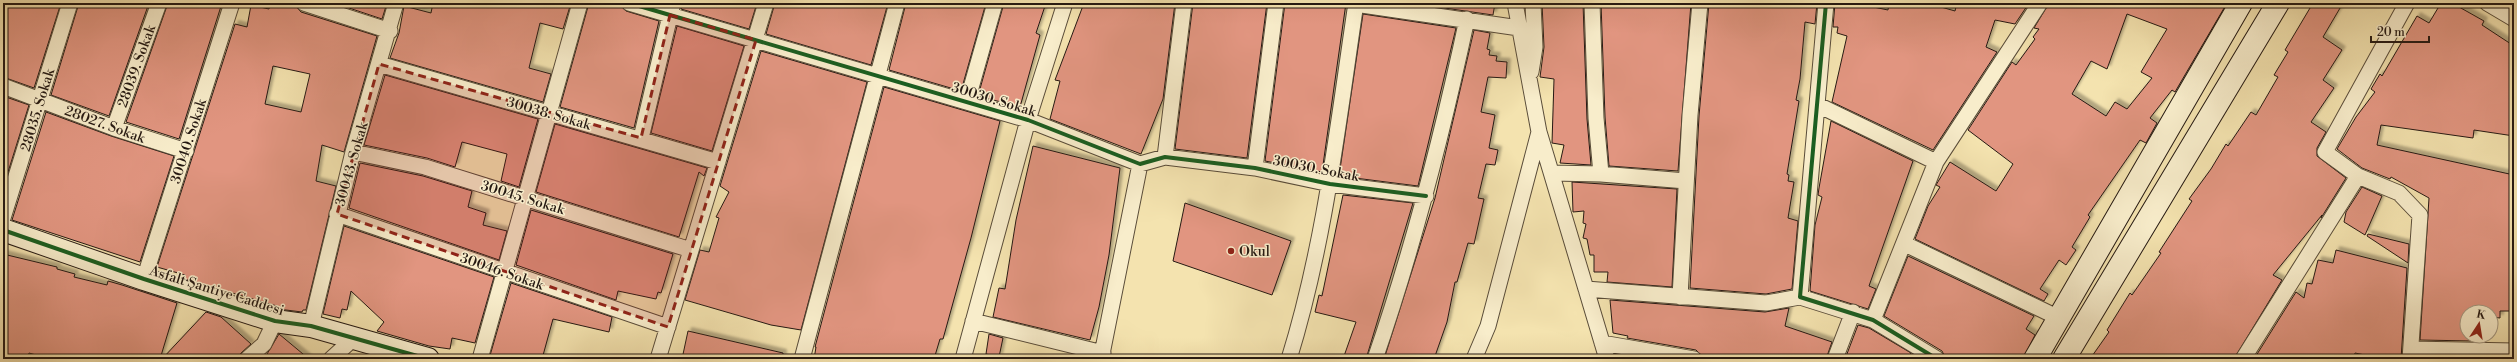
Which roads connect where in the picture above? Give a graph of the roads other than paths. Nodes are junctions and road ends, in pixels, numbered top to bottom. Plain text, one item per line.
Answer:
1 (70, 3) edge
2 (159, 3) edge
3 (232, 3) edge
4 (304, 3) edge
5 (396, 3) edge
6 (580, 3) edge
7 (629, 3) edge
8 (766, 3) edge
9 (897, 3) edge
10 (995, 3) edge
11 (1065, 3) edge
12 (1184, 3) edge
13 (1276, 3) edge
14 (1355, 3) edge
15 (1515, 3) edge
16 (1533, 3) edge
17 (1592, 3) edge
18 (1700, 3) edge
19 (1826, 3) edge
20 (2040, 3) edge
21 (2241, 3) edge
22 (2278, 3) edge
23 (2407, 3) edge
24 (2487, 3) edge
25 (671, 9) edge
26 (1467, 19) junction
27 (2514, 19) edge
28 (1519, 28) junction
29 (390, 31) junction
30 (756, 40) junction
31 (379, 64) junction
32 (876, 75) junction
33 (1530, 82) junction
34 (3, 86) edge
35 (41, 100) junction
36 (967, 102) junction
37 (1818, 105) junction
38 (549, 114) junction
39 (1028, 120) junction
40 (114, 128) junction
41 (1539, 132) junction
42 (641, 138) junction
43 (186, 151) junction
44 (353, 152) junction
45 (1165, 157) junction
46 (718, 162) junction
47 (1936, 162) junction
48 (1140, 164) junction
49 (1255, 168) junction
50 (1552, 173) junction
51 (1601, 174) junction
52 (2358, 176) junction
53 (1686, 181) junction
54 (1330, 184) junction
55 (1426, 196) junction
56 (525, 198) junction
57 (337, 214) junction
58 (3, 218) edge
59 (3, 230) edge
60 (1905, 244) junction
61 (691, 250) junction
62 (505, 271) junction
63 (144, 279) junction
64 (1586, 289) junction
65 (1680, 297) junction
66 (1800, 297) junction
67 (1853, 312) junction
68 (2059, 318) junction
69 (1873, 320) junction
70 (275, 321) junction
71 (973, 321) junction
72 (311, 326) junction
73 (668, 327) junction
74 (354, 338) junction
75 (1602, 343) junction
76 (2514, 351) edge
77 (2410, 354) edge
78 (1102, 356) edge
79 (1929, 357) edge
80 (247, 359) edge
81 (331, 359) edge
82 (428, 359) edge
83 (480, 359) edge
84 (658, 359) edge
85 (802, 359) edge
86 (963, 359) edge
87 (1289, 359) edge
88 (1375, 359) edge
89 (1474, 359) edge
90 (1607, 359) edge
91 (1694, 359) edge
92 (1835, 359) edge
93 (2035, 359) edge
94 (2064, 359) edge
95 (2243, 359) edge

1 - 35 street, 28035. Sokak
2 - 40 street, 28039. Sokak
3 - 43 street, 30040. Sokak
4 - 29 street
5 - 29 street, 30043. Sokak
6 - 38 street
7 - 25 street, 30030. Sokak
8 - 30 street
9 - 32 street
10 - 36 street
11 - 39 street
12 - 45 street
13 - 49 street
14 - 26 street
14 - 54 street
15 - 28 street
16 - 33 street
17 - 51 street
18 - 53 street
19 - 37 street
20 - 47 street
21 - 68 street
22 - 94 street
23 - 52 street
24 - 27 street
25 - 30 street, 30030. Sokak
25 - 42 street
26 - 28 street
26 - 55 street
28 - 33 street
29 - 31 street, 30043. Sokak
30 - 32 street, 30030. Sokak
30 - 46 street
31 - 38 street, 30038. Sokak
31 - 44 street, 30043. Sokak
32 - 36 street, 30030. Sokak
32 - 85 street
33 - 41 street
34 - 35 street, 28027. Sokak
35 - 40 street, 28027. Sokak
35 - 58 street, 28035. Sokak
36 - 39 street, 30030. Sokak
37 - 47 street
37 - 66 street
38 - 42 street, 30038. Sokak
38 - 56 street
39 - 48 street, 30030. Sokak
39 - 71 street
40 - 43 street, 28027. Sokak
41 - 50 street
41 - 89 street
42 - 46 street, 30038. Sokak
43 - 63 street, 30040. Sokak
44 - 56 street, 30045. Sokak
44 - 57 street, 30043. Sokak
45 - 48 street, 30030. Sokak
45 - 49 street, 30030. Sokak
46 - 61 street
47 - 60 street
48 - 78 street
49 - 54 street, 30030. Sokak
50 - 51 street
50 - 64 street
51 - 53 street
52 - 77 street
52 - 95 street
53 - 65 street
54 - 55 street, 30030. Sokak
54 - 87 street
55 - 88 street
56 - 61 street, 30045. Sokak
56 - 62 street
57 - 62 street, 30046. Sokak
57 - 72 street, 30043. Sokak
59 - 63 street, Asfalt Şantiye Caddesi
60 - 68 street
60 - 69 street
61 - 73 street
62 - 73 street, 30046. Sokak
62 - 83 street
63 - 70 street, Asfalt Şantiye Caddesi
64 - 65 street
64 - 75 street
65 - 66 street
66 - 67 street
67 - 69 street
67 - 92 street
68 - 93 street
69 - 79 street
70 - 72 street, Asfalt Şantiye Caddesi
70 - 80 street
71 - 78 street
71 - 86 street
72 - 74 street, Asfalt Şantiye Caddesi
73 - 84 street
74 - 81 street
74 - 82 street, Asfalt Şantiye Caddesi
75 - 90 street
75 - 91 street
76 - 77 street

